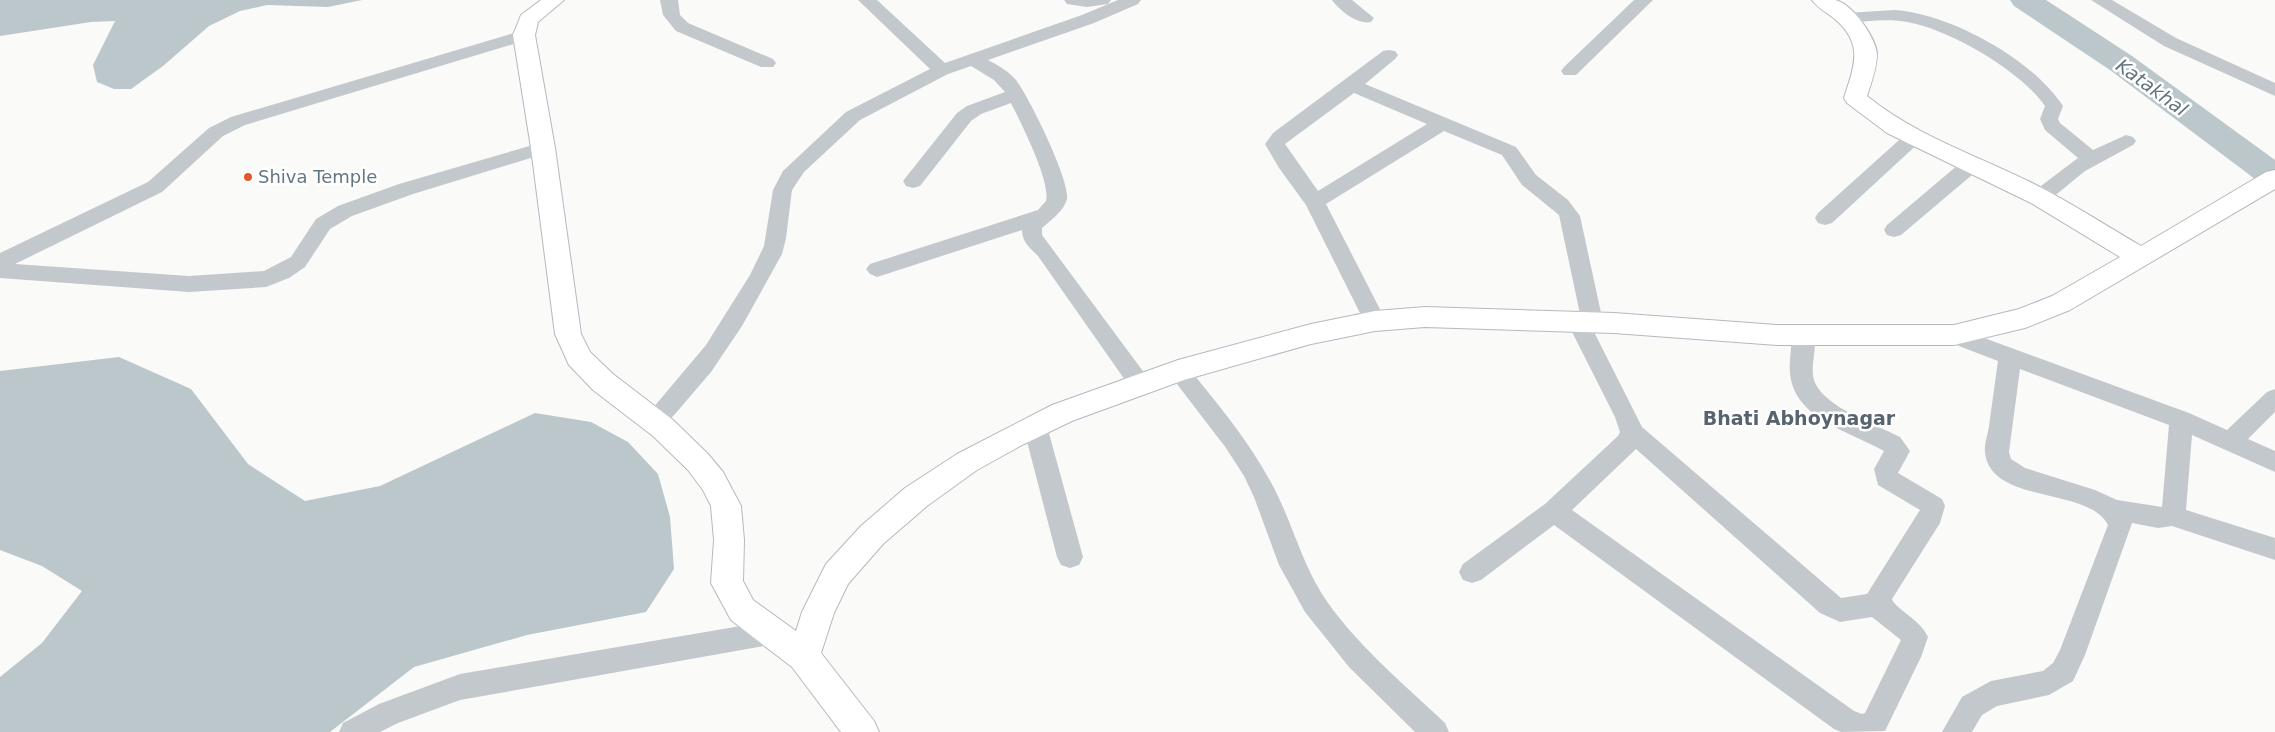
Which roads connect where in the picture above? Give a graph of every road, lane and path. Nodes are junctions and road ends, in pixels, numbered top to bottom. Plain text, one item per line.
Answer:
1 (554, 0) edge
2 (669, 0) edge
3 (867, 0) edge
4 (1073, 0) edge
5 (1102, 0) edge
6 (1132, 0) edge
7 (1341, 0) edge
8 (1644, 0) edge
9 (1822, 0) edge
10 (2100, 0) edge
11 (2119, 0) edge
12 (1365, 18) dead end
13 (1846, 18) junction
14 (524, 35) junction
15 (1389, 55) dead end
16 (971, 59) junction
17 (767, 63) dead end
18 (942, 70) junction
19 (1570, 71) dead end
20 (2252, 80) junction
21 (1352, 85) junction
22 (2275, 90) edge
23 (1016, 95) junction
24 (1444, 122) junction
25 (1915, 136) junction
26 (2126, 141) dead end
27 (543, 148) junction
28 (2091, 158) junction
29 (1972, 164) junction
30 (2275, 178) edge
31 (913, 181) dead end
32 (2040, 197) junction
33 (1315, 202) junction
34 (1044, 215) junction
35 (1825, 218) dead end
36 (1894, 230) dead end
37 (2141, 258) junction
38 (0, 262) edge
39 (877, 269) dead end
40 (0, 270) edge
41 (1375, 320) junction
42 (1585, 322) junction
43 (1954, 335) junction
44 (1804, 336) junction
45 (2010, 357) junction
46 (1178, 370) junction
47 (1140, 384) junction
48 (2275, 398) edge
49 (2181, 420) junction
50 (654, 421) junction
51 (1035, 426) junction
52 (1632, 432) junction
53 (2231, 441) junction
54 (2275, 462) edge
55 (2112, 509) junction
56 (1554, 511) junction
57 (2172, 516) junction
58 (2275, 549) edge
59 (1070, 557) dead end
60 (1472, 572) dead end
61 (1878, 604) junction
62 (770, 633) junction
63 (804, 656) junction
64 (353, 732) edge
65 (862, 732) edge
66 (1435, 732) edge
67 (1956, 732) edge

1 - 14 street
2 - 17 street
3 - 18 street
4 - 5 street
6 - 16 street
7 - 12 street
8 - 19 street
9 - 13 street
10 - 20 street
11 - 20 street
13 - 25 street
13 - 28 street
14 - 27 street
14 - 38 street
15 - 21 street
16 - 18 street
16 - 23 street
18 - 50 street
20 - 22 street
21 - 24 street
21 - 33 street
23 - 31 street
23 - 34 street
24 - 33 street
24 - 42 street
25 - 29 street
25 - 35 street
26 - 28 street
27 - 40 street
27 - 50 street
28 - 32 street
29 - 32 street
29 - 36 street
30 - 37 street
32 - 37 street
33 - 41 street
34 - 39 street
34 - 47 street
37 - 43 street
41 - 42 street
41 - 46 street
42 - 44 street
42 - 52 street
43 - 44 street
43 - 45 street
44 - 61 street
45 - 49 street
45 - 55 street
46 - 47 street
46 - 66 street
47 - 51 street
48 - 53 street
49 - 53 street
49 - 57 street
50 - 62 street
51 - 59 street
51 - 63 street
52 - 56 street
52 - 61 street
53 - 54 street
55 - 57 street
55 - 67 street
56 - 60 street
56 - 61 street
57 - 58 street
62 - 63 street
62 - 64 street
63 - 65 street

